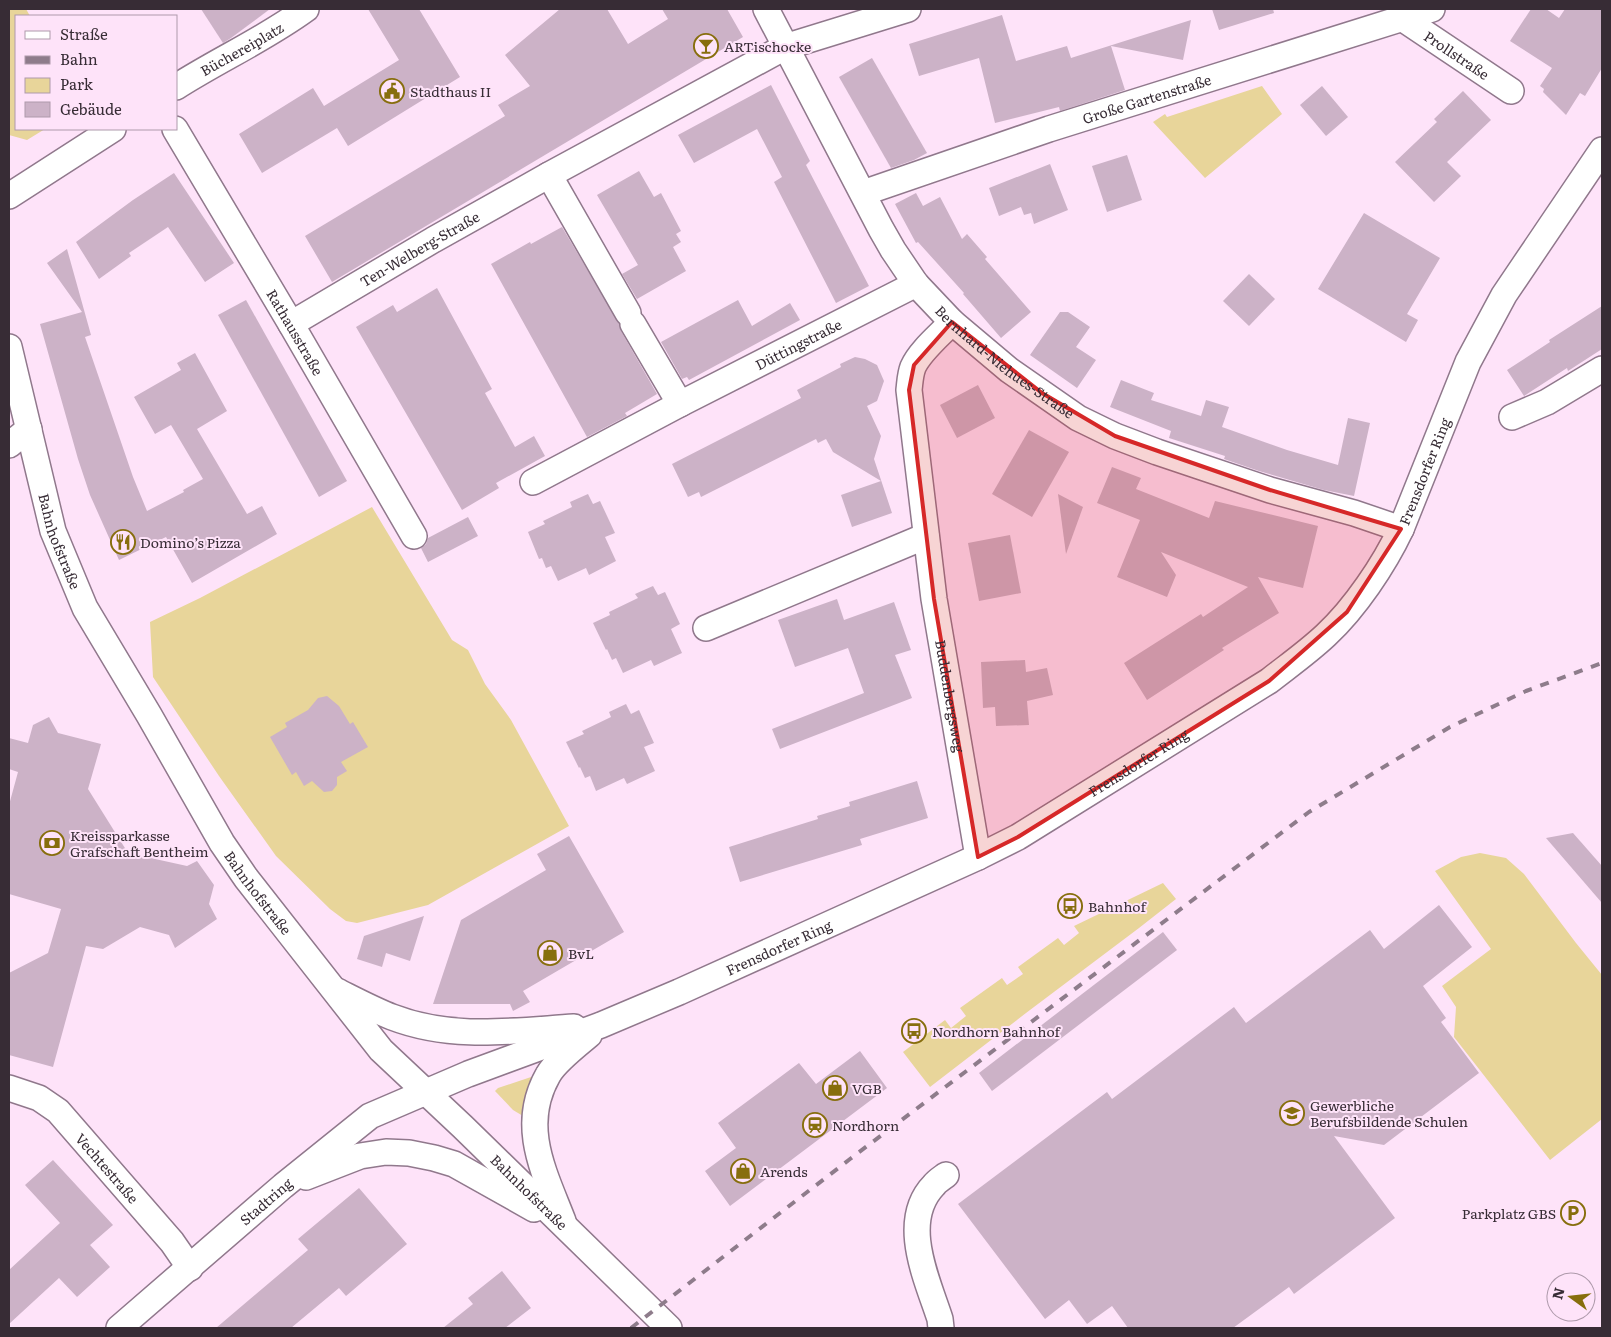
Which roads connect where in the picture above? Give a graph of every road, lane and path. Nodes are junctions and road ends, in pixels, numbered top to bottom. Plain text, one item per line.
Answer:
1 (306, 9) edge
2 (766, 9) edge
3 (908, 9) edge
4 (1432, 9) edge
5 (1402, 18) junction
6 (1359, 19) edge
7 (785, 47) junction
8 (178, 86) edge
9 (1511, 91) dead end
10 (110, 130) edge
11 (176, 130) edge
12 (1602, 150) edge
13 (549, 175) junction
14 (863, 192) junction
15 (9, 196) edge
16 (916, 284) junction
17 (952, 322) junction
18 (291, 324) junction
19 (9, 348) edge
20 (1602, 369) edge
21 (680, 404) junction
22 (1512, 416) dead end
23 (29, 429) junction
24 (9, 445) edge
25 (533, 482) dead end
26 (1401, 529) junction
27 (414, 536) dead end
28 (926, 536) junction
29 (706, 628) dead end
30 (978, 857) junction
31 (332, 989) junction
32 (601, 1025) junction
33 (9, 1088) edge
34 (425, 1092) junction
35 (946, 1175) dead end
36 (283, 1186) junction
37 (566, 1228) junction
38 (190, 1268) junction
39 (661, 1320) edge
40 (119, 1328) edge
41 (941, 1328) edge

1 - 8 street, Büchereiplatz
2 - 7 street, Bernhard-Niehues-Straße
3 - 7 street, Ten-Welberg-Straße
4 - 5 street, Große Gartenstraße
5 - 6 street, Große Gartenstraße
5 - 9 street, Prollstraße
6 - 14 street, Große Gartenstraße
7 - 13 street, Ten-Welberg-Straße
7 - 14 street, Bernhard-Niehues-Straße
10 - 15 street
11 - 18 street, Rathausstraße
12 - 26 street, Frensdorfer Ring
13 - 18 street, Ten-Welberg-Straße
13 - 21 street
14 - 16 street, Bernhard-Niehues-Straße
16 - 17 street, Bernhard-Niehues-Straße
16 - 21 street, Düttingstraße
17 - 26 street, Bernhard-Niehues-Straße
17 - 28 street, Buddenbergsweg
18 - 27 street, Rathausstraße
19 - 23 street, Bahnhofstraße
20 - 22 street
21 - 25 street, Düttingstraße
23 - 24 street
23 - 31 street, Bahnhofstraße
26 - 30 street, Frensdorfer Ring
28 - 29 street
28 - 30 street, Buddenbergsweg
30 - 32 street, Frensdorfer Ring
31 - 32 street
31 - 34 street, Bahnhofstraße
32 - 34 street, Frensdorfer Ring
32 - 37 street
33 - 38 street, Vechtestraße
34 - 36 street, Stadtring
34 - 37 street, Bahnhofstraße
35 - 41 street
36 - 37 street
36 - 38 street, Stadtring
37 - 39 street, Bahnhofstraße
38 - 40 street, Stadtring

